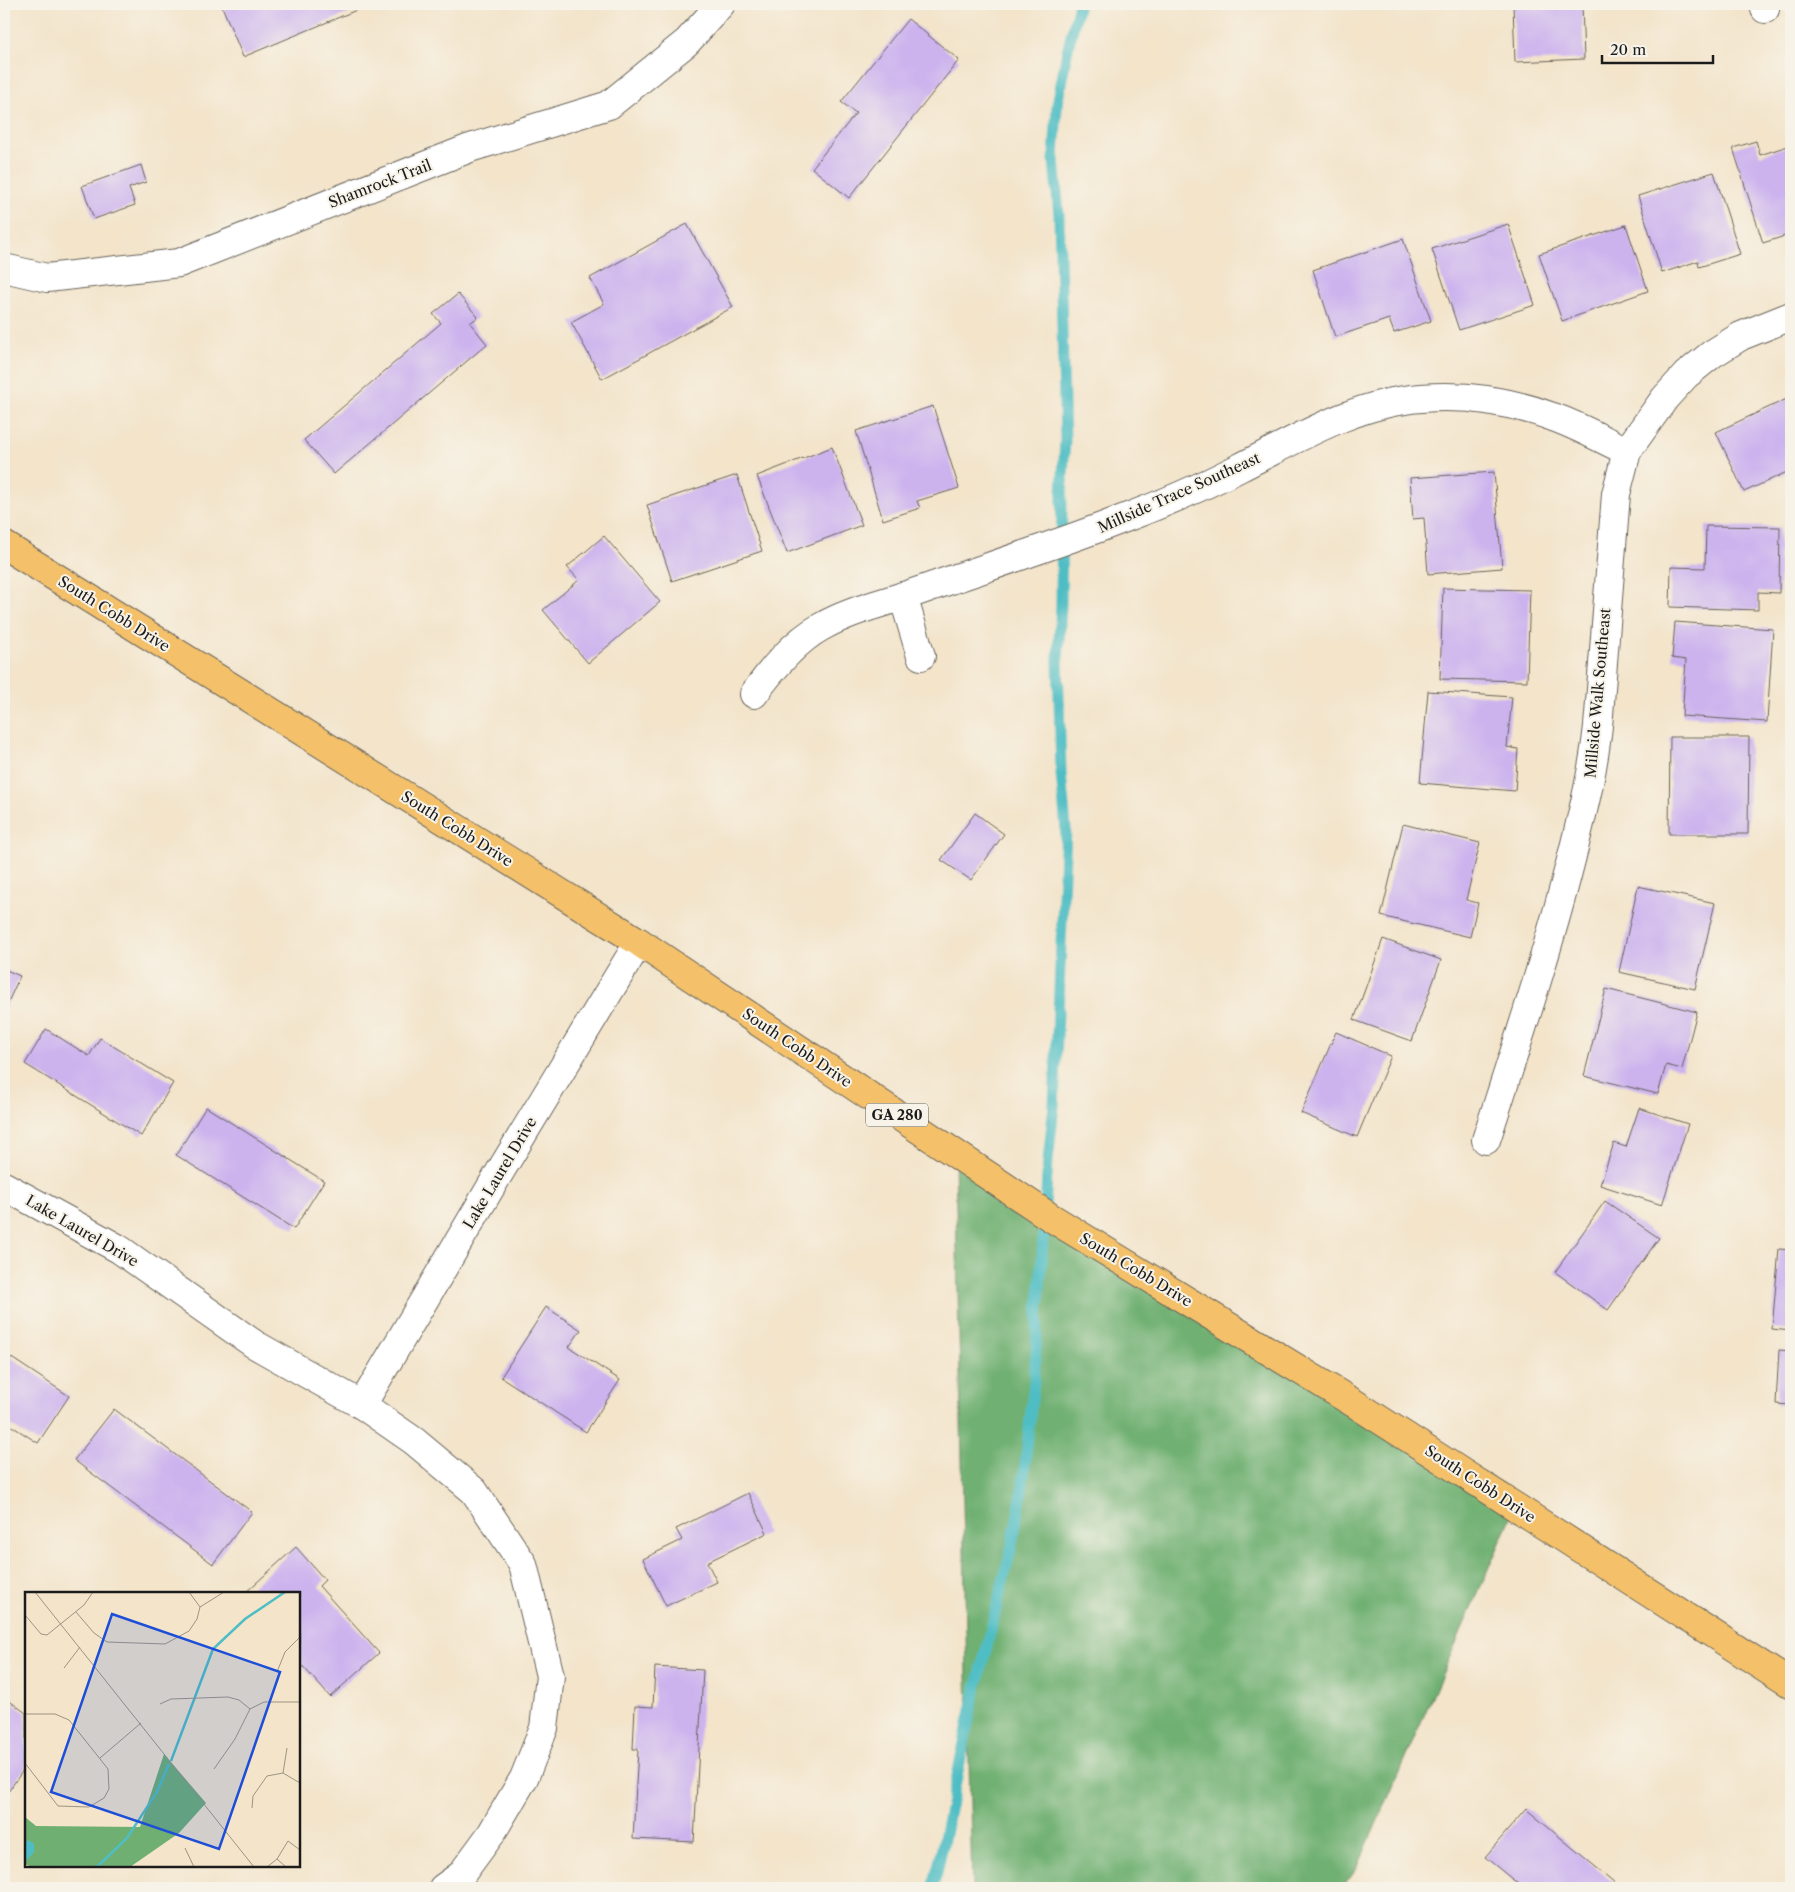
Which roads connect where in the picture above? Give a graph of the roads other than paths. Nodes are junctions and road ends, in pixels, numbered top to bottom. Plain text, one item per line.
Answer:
1 (721, 4) edge
2 (4, 268) edge
3 (1791, 316) edge
4 (1627, 451) junction
5 (4, 545) edge
6 (903, 596) junction
7 (920, 656) dead end
8 (754, 694) dead end
9 (639, 942) junction
10 (1486, 1140) dead end
11 (4, 1186) edge
12 (362, 1405) junction
13 (1791, 1684) edge
14 (443, 1888) edge

1 - 2 street, Shamrock Trail
3 - 4 street, Millside Walk Southeast
4 - 6 street, Millside Trace Southeast
4 - 10 street, Millside Walk Southeast
5 - 9 main road, South Cobb Drive / GA 280
6 - 7 street
6 - 8 street, Millside Trace Southeast
9 - 12 street, Lake Laurel Drive
9 - 13 main road, South Cobb Drive / GA 280
11 - 12 street, Lake Laurel Drive
12 - 14 street, Lake Laurel Drive

